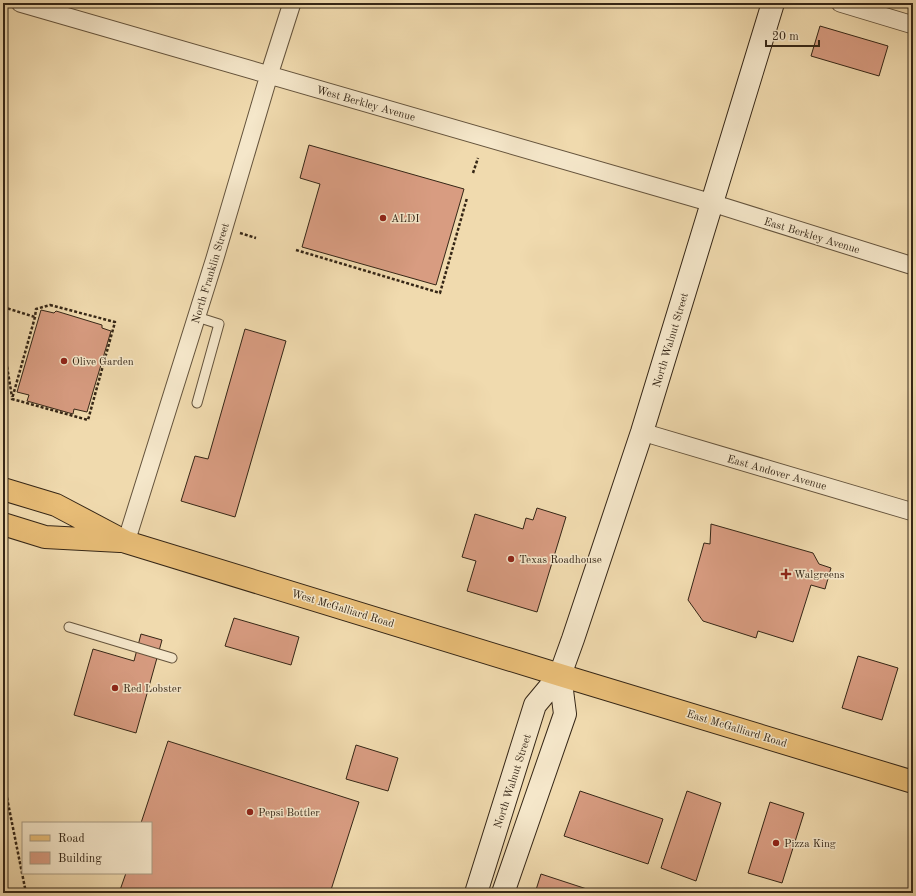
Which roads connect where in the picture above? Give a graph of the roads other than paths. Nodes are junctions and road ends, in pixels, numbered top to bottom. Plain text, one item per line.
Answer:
1 (20, 3) edge
2 (292, 3) edge
3 (773, 3) edge
4 (840, 3) edge
5 (913, 25) edge
6 (269, 75) junction
7 (712, 203) junction
8 (913, 266) edge
9 (197, 317) junction
10 (198, 403) dead end
11 (642, 432) junction
12 (3, 489) edge
13 (913, 512) edge
14 (3, 524) edge
15 (126, 542) junction
16 (69, 627) dead end
17 (172, 658) dead end
18 (560, 675) junction
19 (913, 782) edge
20 (476, 893) edge
21 (503, 893) edge

1 - 6 street, West Berkley Avenue
2 - 6 street, North Franklin Street
3 - 7 main road, North Walnut Street
4 - 5 street
6 - 7 street, West Berkley Avenue
6 - 9 street, North Franklin Street
7 - 8 street, East Berkley Avenue
7 - 11 main road, North Walnut Street
9 - 10 lane
9 - 15 street, North Franklin Street
11 - 13 street, East Andover Avenue
11 - 18 main road, North Walnut Street
12 - 15 main road, West McGalliard Road
14 - 15 main road, West McGalliard Road
15 - 18 main road, West McGalliard Road
16 - 17 lane
18 - 19 main road, East McGalliard Road
18 - 20 main road, North Walnut Street
18 - 21 main road, North Walnut Street

